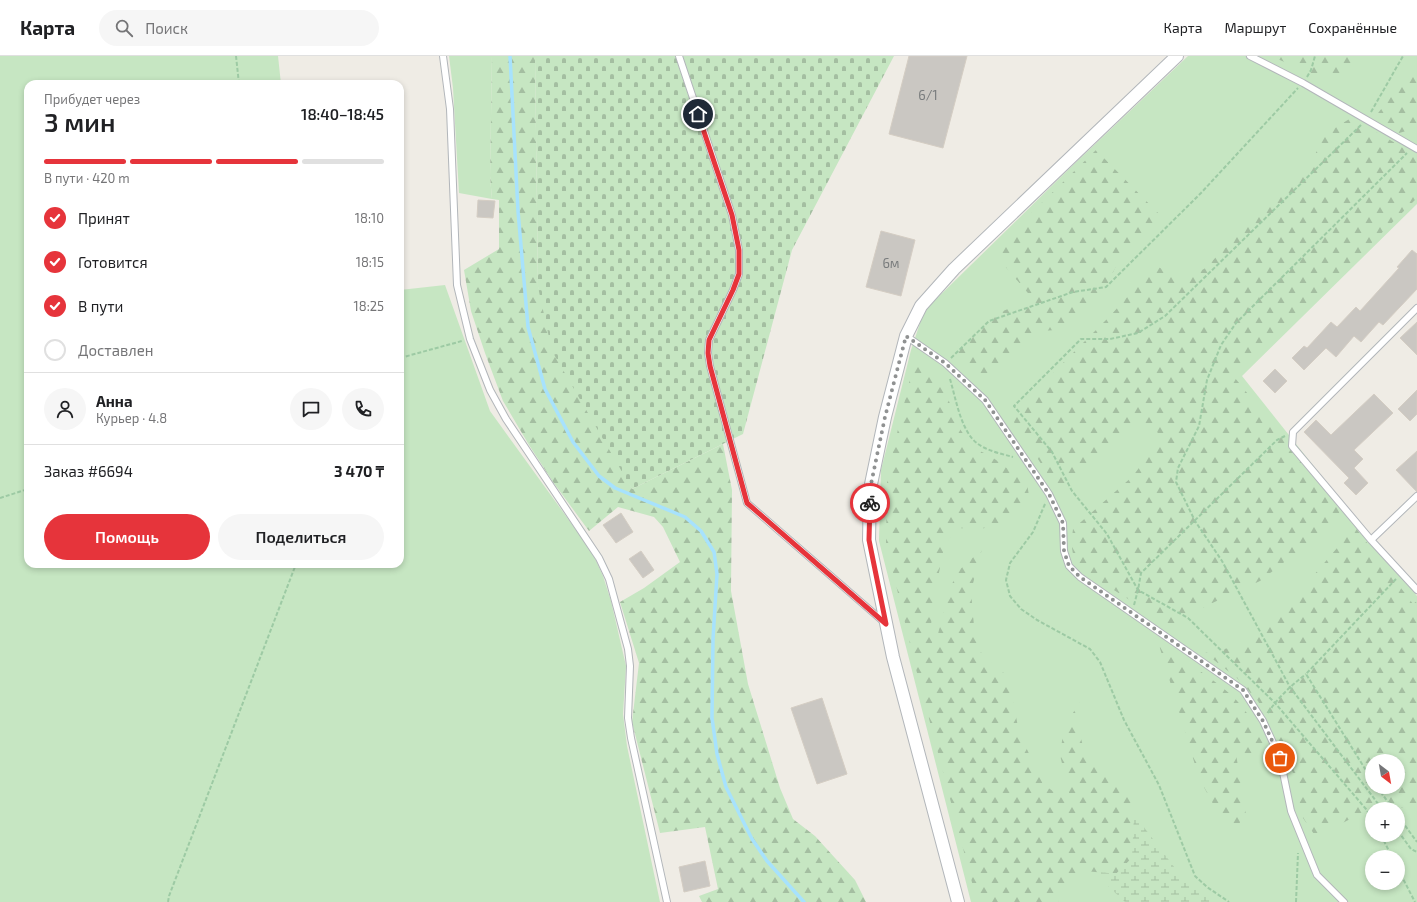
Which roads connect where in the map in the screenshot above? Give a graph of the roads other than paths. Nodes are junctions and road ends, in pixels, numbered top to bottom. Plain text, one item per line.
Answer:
1 (443, 56) edge
2 (679, 56) edge
3 (1177, 56) edge
4 (1250, 56) edge
5 (1415, 148) edge
6 (1417, 308) edge
7 (906, 336) junction
8 (1417, 496) edge
9 (1371, 540) junction
10 (1417, 590) edge
11 (886, 624) junction
12 (667, 902) edge
13 (958, 902) edge
14 (1344, 902) edge

1 - 12 lane
2 - 11 lane
3 - 7 street
4 - 5 lane
6 - 9 lane
7 - 11 street
7 - 14 lane
8 - 9 lane
9 - 10 lane
11 - 13 street

